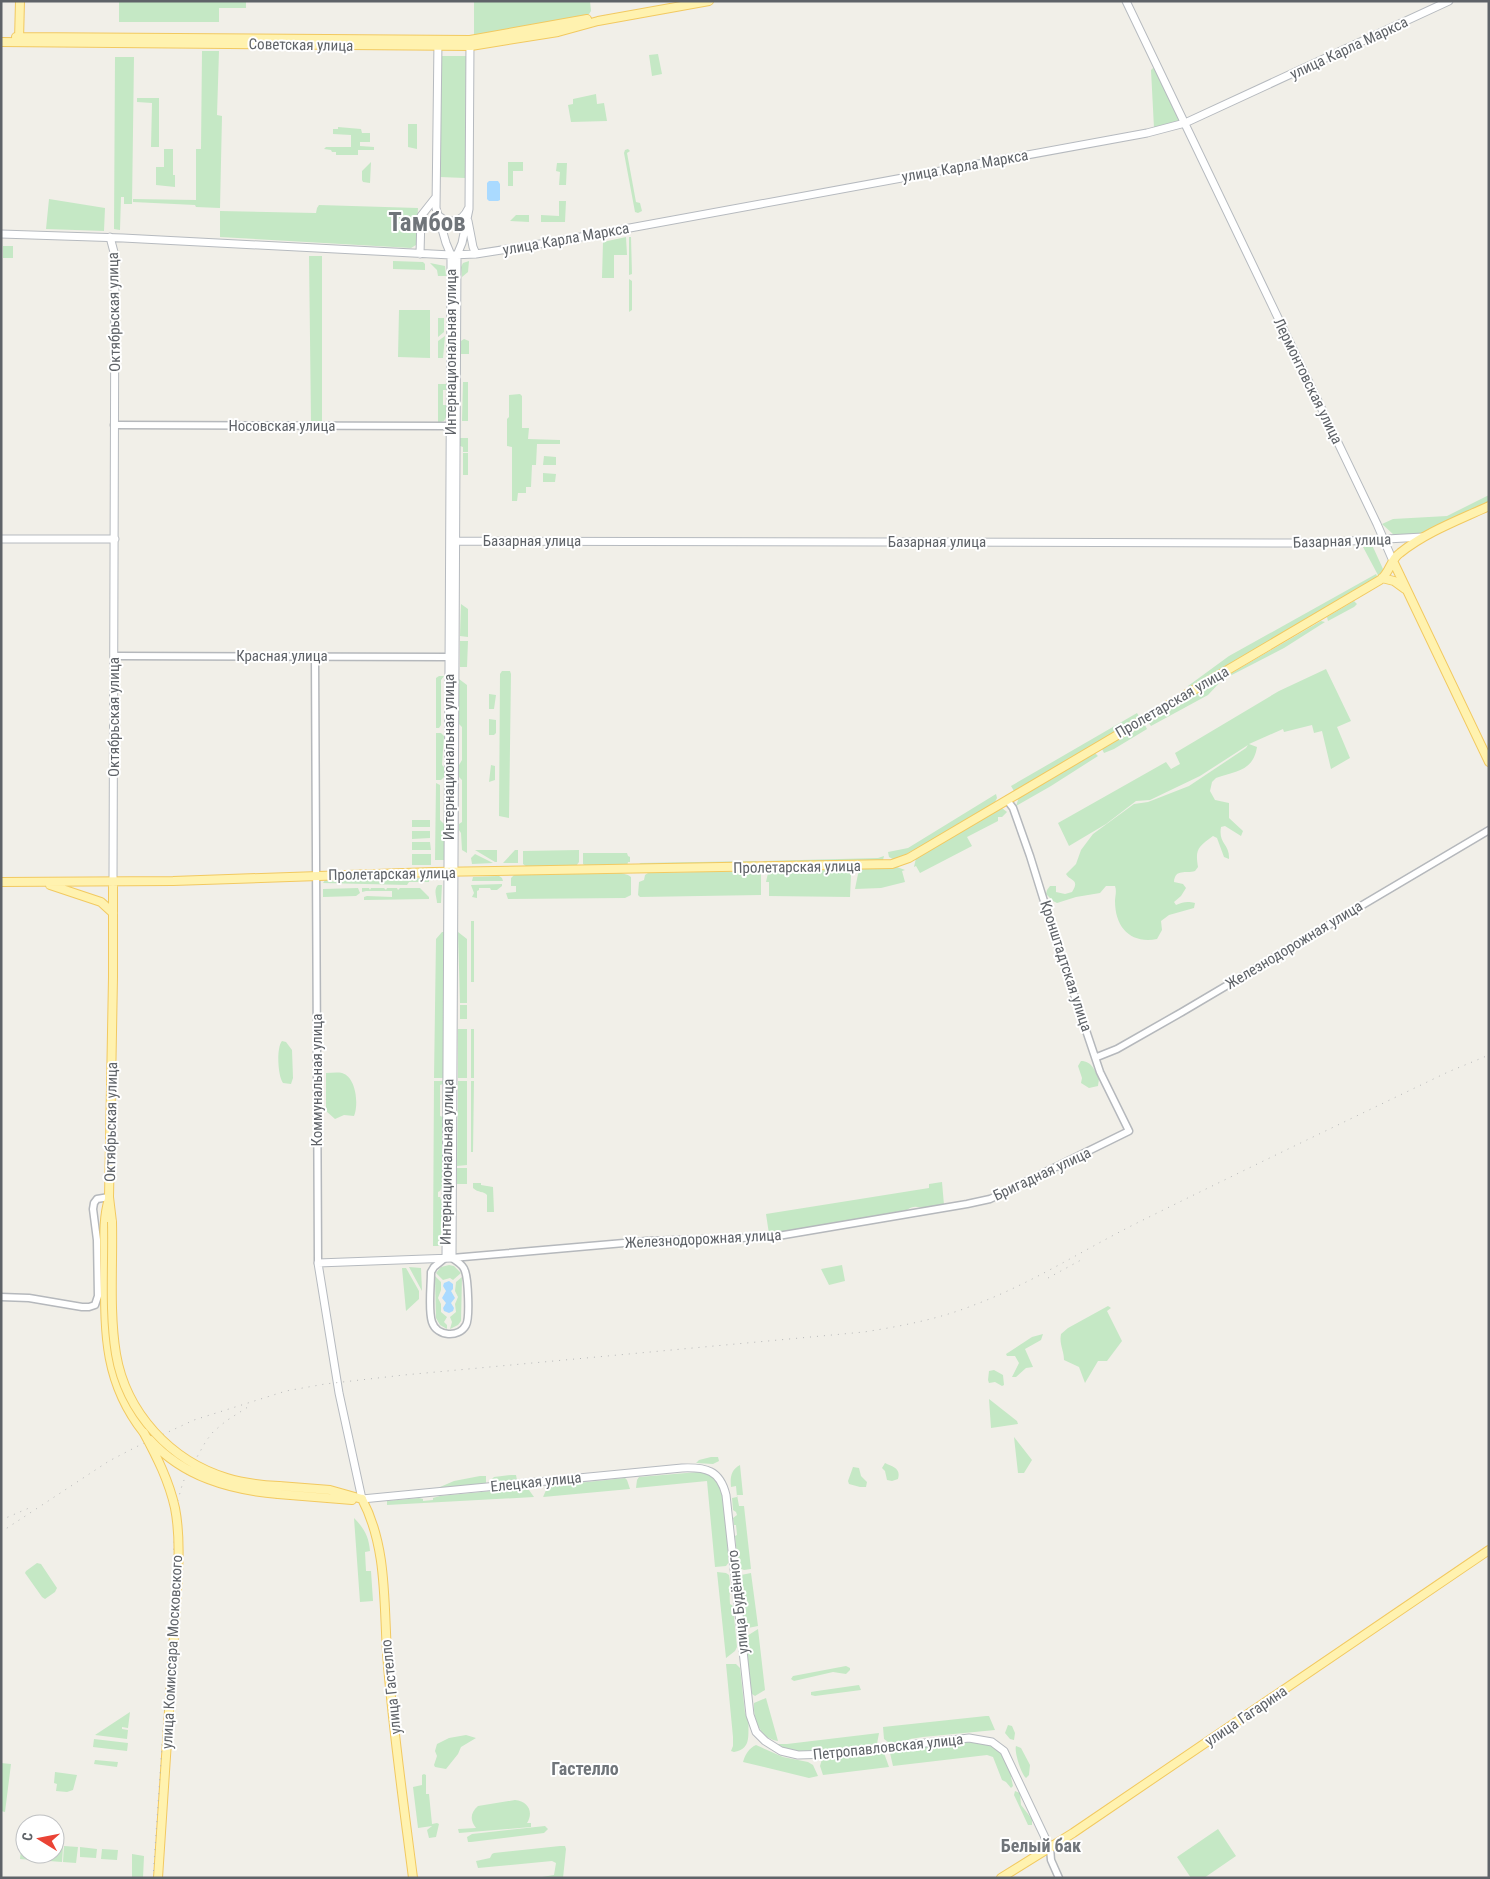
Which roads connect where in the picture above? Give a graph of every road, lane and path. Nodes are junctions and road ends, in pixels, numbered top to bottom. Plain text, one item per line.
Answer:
1 (20, 1) edge
2 (709, 1) edge
3 (1126, 1) edge
4 (1449, 1) edge
5 (1, 37) edge
6 (19, 39) junction
7 (1, 42) edge
8 (438, 43) junction
9 (470, 43) junction
10 (1185, 123) junction
11 (436, 197) junction
12 (469, 209) junction
13 (437, 214) junction
14 (468, 218) junction
15 (1, 234) edge
16 (110, 237) junction
17 (420, 254) junction
18 (476, 254) junction
19 (454, 255) junction
20 (114, 425) junction
21 (454, 426) junction
22 (1489, 506) edge
23 (1423, 537) junction
24 (1, 539) edge
25 (114, 539) junction
26 (453, 540) junction
27 (1384, 540) junction
28 (1393, 561) junction
29 (1382, 578) junction
30 (1407, 591) junction
31 (115, 656) junction
32 (315, 656) junction
33 (452, 657) junction
34 (1488, 761) edge
35 (1007, 800) junction
36 (1489, 830) edge
37 (452, 872) junction
38 (316, 875) junction
39 (1, 882) edge
40 (113, 882) junction
41 (44, 883) junction
42 (113, 913) junction
43 (1097, 1057) junction
44 (1129, 1131) joint
45 (109, 1197) junction
46 (952, 1207) joint
47 (109, 1222) junction
48 (469, 1256) junction
49 (449, 1258) junction
50 (426, 1260) junction
51 (318, 1263) junction
52 (465, 1270) junction
53 (431, 1272) junction
54 (1, 1297) edge
55 (144, 1433) junction
56 (711, 1471) joint
57 (279, 1490) junction
58 (362, 1499) junction
59 (1489, 1550) edge
60 (760, 1736) joint
61 (1050, 1848) junction
62 (158, 1878) edge
63 (413, 1878) edge
64 (1001, 1878) edge
65 (1059, 1878) edge

1 - 6 main road
2 - 9 main road, Советская улица
3 - 10 main road, Лермонтовская улица
4 - 10 main road, улица Карла Маркса
5 - 6 main road, Советская улица
6 - 7 main road, Советская улица
6 - 8 main road, Советская улица
8 - 9 main road, Советская улица
8 - 11 main road, Интернациональная улица
9 - 12 main road, Интернациональная улица
10 - 18 main road, улица Карла Маркса
10 - 27 main road, Лермонтовская улица
11 - 13 main road, Интернациональная улица
11 - 17 main road
12 - 13 main road
12 - 14 main road, Интернациональная улица
13 - 19 main road, Интернациональная улица
14 - 18 main road
14 - 19 main road, Интернациональная улица
15 - 16 main road, улица Карла Маркса
16 - 17 main road, улица Карла Маркса
16 - 20 main road, Октябрьская улица
17 - 19 main road, улица Карла Маркса
18 - 19 main road, улица Карла Маркса
19 - 21 main road, Интернациональная улица
20 - 21 street, Носовская улица
20 - 25 main road, Октябрьская улица
21 - 26 main road, Интернациональная улица
22 - 23 main road, Пролетарская улица
23 - 27 main road, Базарная улица
23 - 28 main road, Пролетарская улица
24 - 25 main road
25 - 31 main road, Октябрьская улица
26 - 27 main road, Базарная улица
26 - 33 main road, Интернациональная улица
27 - 28 main road, Лермонтовская улица
28 - 29 main road, Пролетарская улица
28 - 30 main road, Лермонтовская улица
29 - 30 main road
29 - 35 main road, Пролетарская улица
30 - 34 main road, Лермонтовская улица
31 - 32 street, Красная улица
31 - 40 main road, Октябрьская улица
32 - 33 street, Красная улица
32 - 38 street, Коммунальная улица
33 - 37 main road, Интернациональная улица
35 - 37 main road, Пролетарская улица
35 - 43 street, Кронштадтская улица
36 - 43 street, Железнодорожная улица
37 - 38 main road, Пролетарская улица
37 - 49 main road, Интернациональная улица
38 - 40 main road, Пролетарская улица
38 - 51 street, Коммунальная улица
39 - 41 main road, Пролетарская улица
40 - 41 main road, Пролетарская улица
40 - 42 main road, Октябрьская улица
41 - 42 main road
42 - 45 main road, Октябрьская улица
43 - 44 street, Кронштадтская улица
44 - 46 street, Бригадная улица
45 - 47 main road, Октябрьская улица
45 - 54 street
46 - 48 street, Железнодорожная улица
47 - 55 main road
47 - 57 main road, bridge
48 - 49 street, Железнодорожная улица
48 - 52 street
49 - 50 main road, Железнодорожная улица
49 - 52 street
49 - 53 street
50 - 51 main road, Железнодорожная улица
50 - 53 street
51 - 58 main road, Коммунальная улица
52 - 53 street
55 - 57 main road, bridge
55 - 62 main road, улица Комиссара Московского, bridge
56 - 58 main road, Елецкая улица
56 - 60 main road, улица Будённого
57 - 58 main road
58 - 63 main road, улица Гастелло
59 - 61 main road, улица Гагарина
60 - 61 main road, Петропавловская улица
61 - 64 main road, улица Гагарина
61 - 65 street

